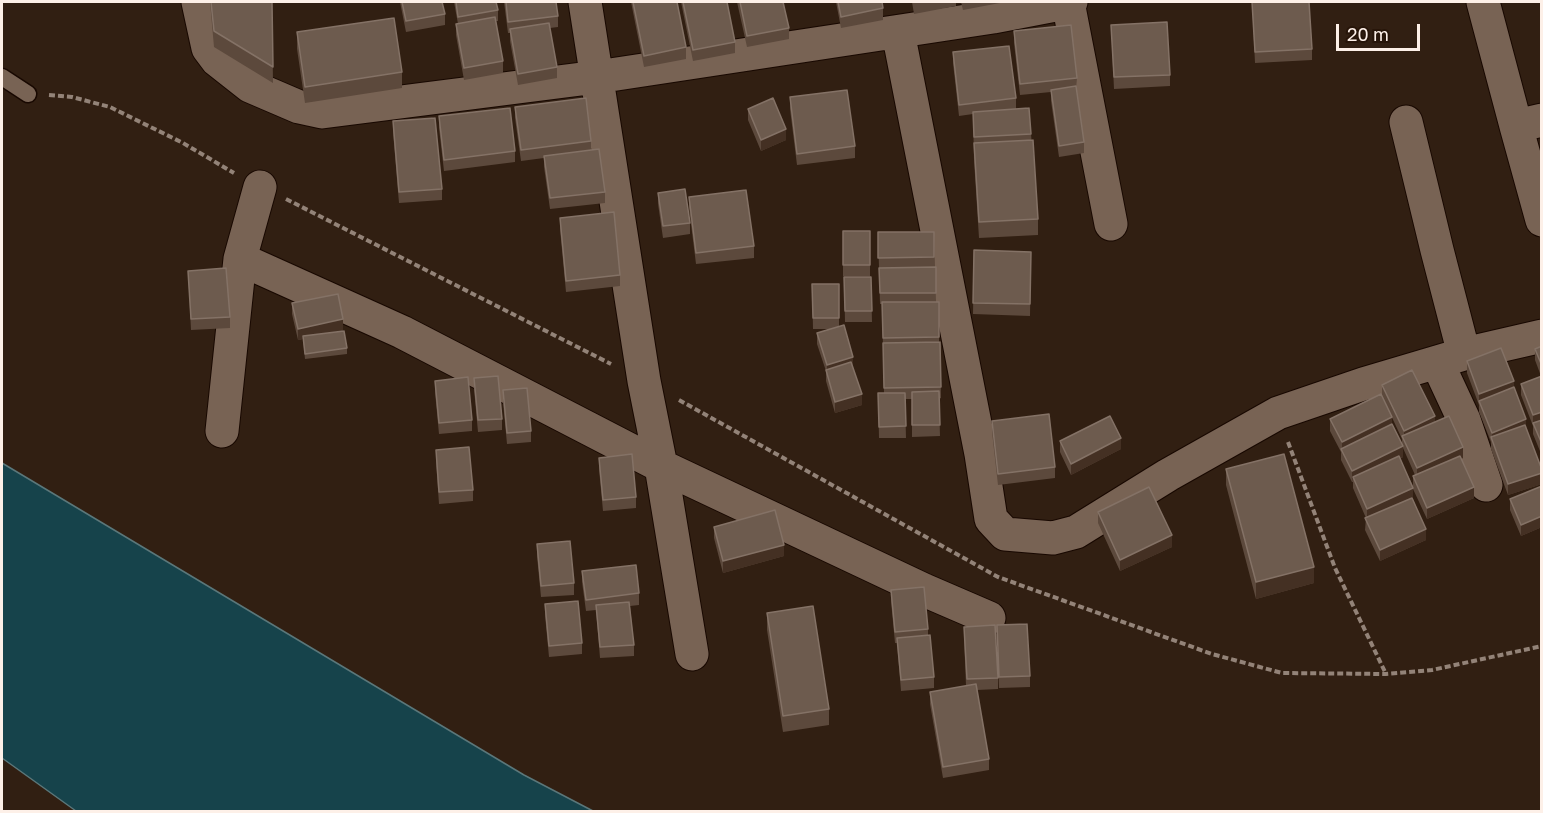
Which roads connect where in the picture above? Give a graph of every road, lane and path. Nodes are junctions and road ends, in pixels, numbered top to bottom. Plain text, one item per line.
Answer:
1 (198, 2) edge
2 (585, 2) edge
3 (1069, 2) edge
4 (1483, 2) edge
5 (898, 32) junction
6 (2, 77) edge
7 (597, 77) junction
8 (28, 94) joint
9 (1406, 122) dead end
10 (1529, 123) edge
11 (260, 187) junction
12 (1542, 220) edge
13 (1111, 224) dead end
14 (240, 259) junction
15 (1542, 336) edge
16 (1451, 358) junction
17 (644, 381) junction
18 (1278, 413) junction
19 (222, 431) dead end
20 (661, 466) junction
21 (1486, 485) dead end
22 (989, 618) dead end
23 (1542, 646) edge
24 (692, 654) dead end
25 (1386, 674) junction

1 - 7 street
2 - 7 street
3 - 5 street
3 - 13 street
4 - 10 street
5 - 7 street
5 - 18 street
6 - 8 lane
7 - 17 street
8 - 11 path
9 - 16 street
10 - 12 street
11 - 14 street
11 - 17 path
14 - 19 street
14 - 20 street
15 - 16 street
16 - 18 street
16 - 21 street
17 - 20 street
17 - 25 path
18 - 25 path
20 - 22 street
20 - 24 street
23 - 25 path

